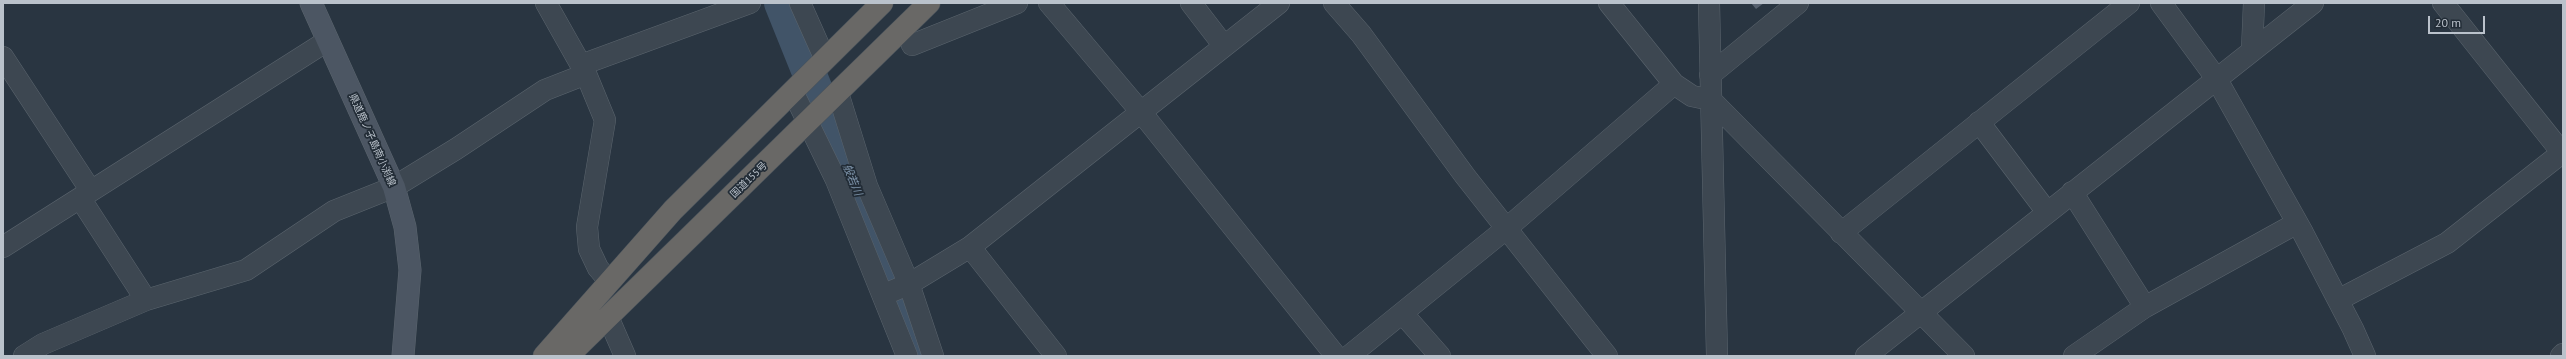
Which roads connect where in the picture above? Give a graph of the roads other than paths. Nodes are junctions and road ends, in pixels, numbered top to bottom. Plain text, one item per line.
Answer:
1 (310, 3) edge
2 (546, 3) edge
3 (750, 3) edge
4 (800, 3) edge
5 (882, 3) edge
6 (929, 3) edge
7 (1017, 3) edge
8 (1048, 3) edge
9 (1191, 3) edge
10 (1278, 3) edge
11 (1334, 3) edge
12 (1609, 3) edge
13 (1709, 3) edge
14 (1798, 3) edge
15 (2129, 3) edge
16 (2160, 3) edge
17 (2254, 3) edge
18 (2313, 3) edge
19 (2443, 3) edge
20 (327, 41) junction
21 (912, 45) dead end
22 (1224, 46) junction
23 (2252, 50) junction
24 (3, 58) edge
25 (820, 64) junction
26 (583, 69) junction
27 (1710, 75) junction
28 (2216, 78) junction
29 (1674, 84) junction
30 (797, 88) junction
31 (834, 97) junction
32 (1711, 100) junction
33 (1140, 112) junction
34 (811, 120) junction
35 (1979, 122) junction
36 (2563, 153) edge
37 (394, 187) junction
38 (2072, 192) junction
39 (86, 194) junction
40 (2046, 212) junction
41 (2297, 223) junction
42 (1506, 228) junction
43 (1841, 233) junction
44 (3, 247) edge
45 (970, 247) junction
46 (609, 281) junction
47 (897, 289) junction
48 (146, 300) junction
49 (2338, 300) junction
50 (2145, 307) junction
51 (1920, 312) junction
52 (1403, 314) junction
53 (608, 317) junction
54 (46, 350) edge
55 (24, 356) edge
56 (403, 356) edge
57 (544, 356) edge
58 (568, 356) edge
59 (625, 356) edge
60 (907, 356) edge
61 (933, 356) edge
62 (1056, 356) edge
63 (1336, 356) edge
64 (1349, 356) edge
65 (1440, 356) edge
66 (1607, 356) edge
67 (1717, 356) edge
68 (1866, 356) edge
69 (1964, 356) edge
70 (2074, 356) edge
71 (2365, 356) edge

1 - 20 main road, 県道鹿ノ子島南小渕線
2 - 26 street
3 - 26 street
4 - 25 street
5 - 25 highway
6 - 31 highway, 国道155号
7 - 21 street
8 - 33 street
9 - 22 street
10 - 22 street
11 - 42 street
12 - 29 street
13 - 27 street
14 - 27 street
15 - 35 street
16 - 28 street
17 - 23 street
18 - 23 street
19 - 36 street
20 - 37 main road, 県道鹿ノ子島南小渕線
20 - 39 street
22 - 33 street
23 - 28 street
24 - 39 street
25 - 30 highway
26 - 37 street
26 - 46 street
27 - 32 street
28 - 38 street
28 - 41 street
29 - 32 street
29 - 42 street
30 - 34 street
30 - 46 highway
31 - 34 highway, 国道155号
31 - 47 street
32 - 43 street
32 - 67 street
33 - 45 street
33 - 63 street
34 - 47 street
34 - 53 highway, 国道155号
35 - 40 street
35 - 43 street
36 - 49 street
37 - 48 street
37 - 56 main road, 県道鹿ノ子島南小渕線
38 - 40 street
38 - 50 street
39 - 44 street
39 - 48 street
40 - 51 street
41 - 49 street
41 - 50 street
42 - 52 street
42 - 66 street
43 - 51 street
45 - 47 street
45 - 62 street
46 - 57 highway
47 - 60 street
47 - 61 street
48 - 54 street
49 - 71 street
50 - 70 street
51 - 68 street
51 - 69 street
52 - 64 street
52 - 65 street
53 - 58 highway, 国道155号
53 - 59 street
54 - 55 street

